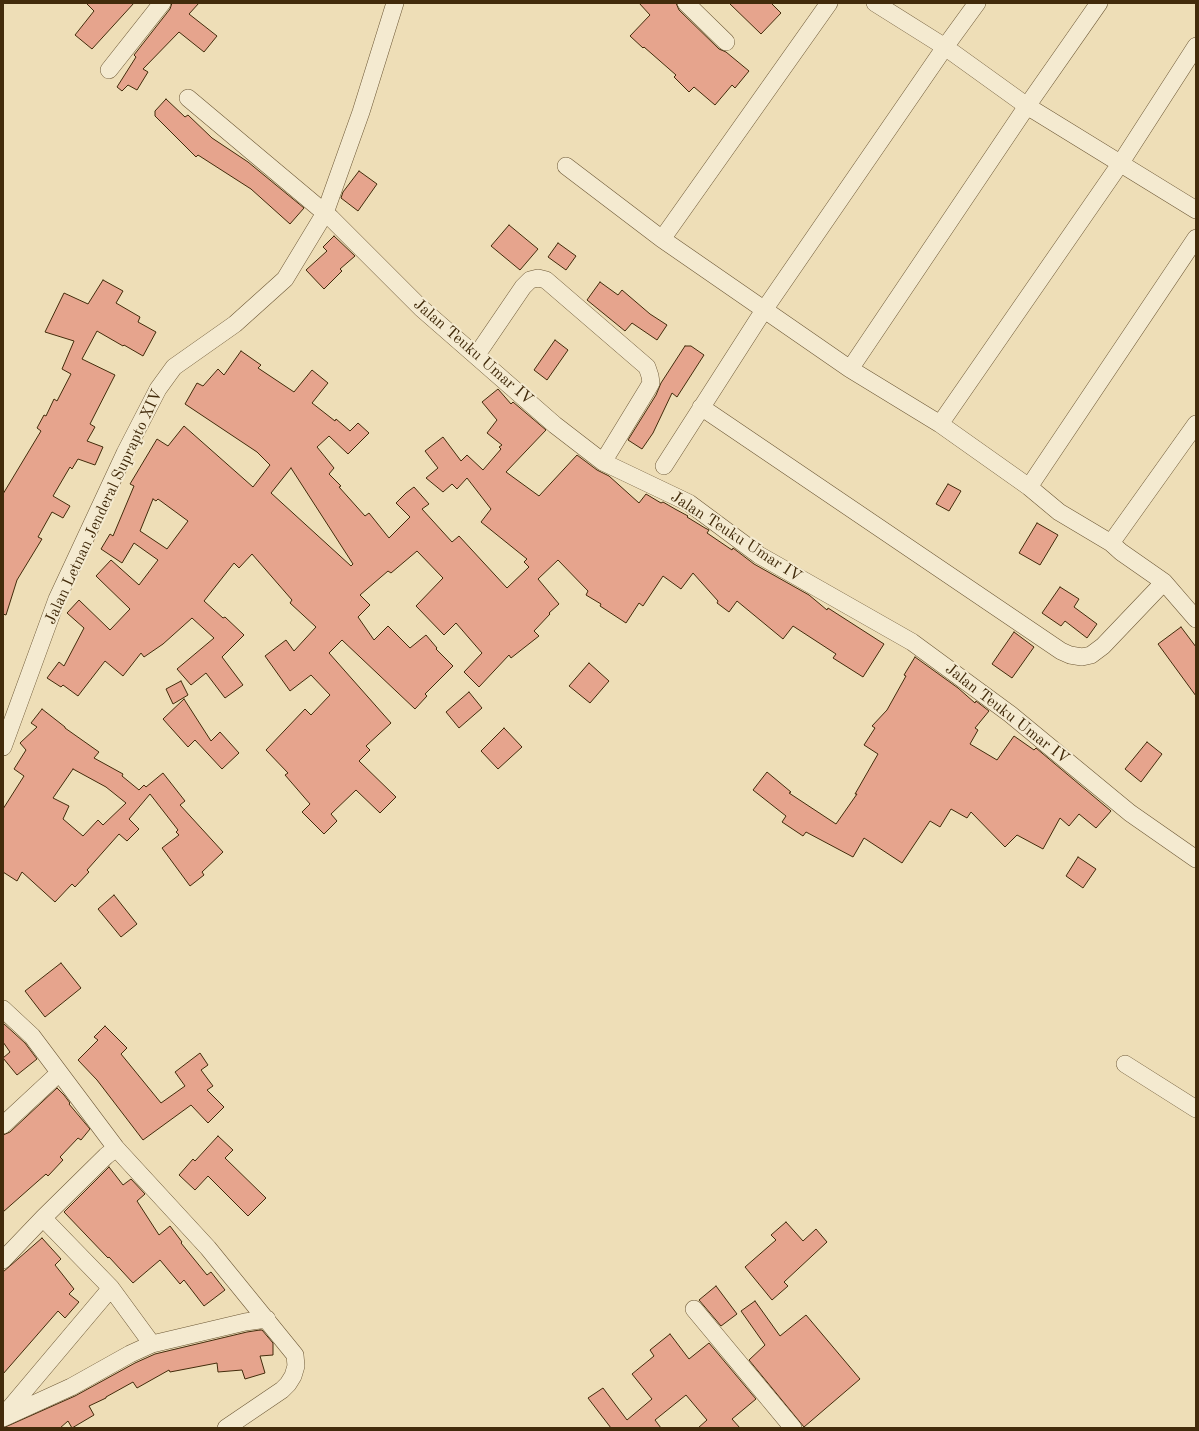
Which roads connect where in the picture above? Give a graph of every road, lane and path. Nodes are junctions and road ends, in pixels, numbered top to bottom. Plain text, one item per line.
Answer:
1 (395, 3) edge
2 (686, 3) edge
3 (829, 3) edge
4 (875, 3) edge
5 (976, 3) edge
6 (1099, 3) edge
7 (156, 5) edge
8 (726, 42) dead end
9 (945, 46) junction
10 (1196, 46) edge
11 (109, 70) dead end
12 (188, 98) dead end
13 (1027, 106) junction
14 (1120, 164) junction
15 (566, 166) dead end
16 (1196, 210) edge
17 (325, 213) junction
18 (662, 238) junction
19 (1196, 238) edge
20 (764, 310) junction
21 (476, 356) junction
22 (850, 370) junction
23 (701, 407) junction
24 (940, 424) junction
25 (1196, 424) edge
26 (603, 462) junction
27 (664, 466) dead end
28 (1029, 487) junction
29 (1111, 543) junction
30 (1164, 582) junction
31 (1195, 616) edge
32 (3, 747) edge
33 (1196, 859) edge
34 (3, 1009) edge
35 (1125, 1064) dead end
36 (59, 1073) junction
37 (1196, 1109) edge
38 (3, 1125) edge
39 (116, 1148) junction
40 (43, 1218) junction
41 (3, 1260) edge
42 (111, 1288) junction
43 (694, 1310) dead end
44 (267, 1319) junction
45 (152, 1344) junction
46 (3, 1417) edge
47 (226, 1428) edge
48 (793, 1428) edge

1 - 17 street, Jalan Letnan Jenderal Suprapto XIV
2 - 8 street
3 - 18 street
4 - 9 street
5 - 9 street
6 - 13 street
7 - 11 street
9 - 13 street
9 - 20 street
10 - 14 street
12 - 17 street, Jalan Teuku Umar IV
13 - 14 street
13 - 22 street
14 - 16 street
14 - 24 street
15 - 18 street
17 - 21 street, Jalan Teuku Umar IV
17 - 32 street, Jalan Letnan Jenderal Suprapto XIV
18 - 20 street
19 - 28 street
20 - 22 street
20 - 23 street
21 - 26 street, Jalan Teuku Umar IV
21 - 26 street
22 - 24 street
23 - 27 street
23 - 30 street
24 - 28 street
25 - 29 street
26 - 33 street, Jalan Teuku Umar IV
28 - 29 street
29 - 30 street
30 - 31 street
34 - 36 street
35 - 37 street
36 - 38 street
36 - 39 street
39 - 40 street
39 - 44 street
40 - 41 street
40 - 42 street
42 - 45 street
42 - 46 street
43 - 48 street
44 - 45 street
44 - 47 street
45 - 46 street

